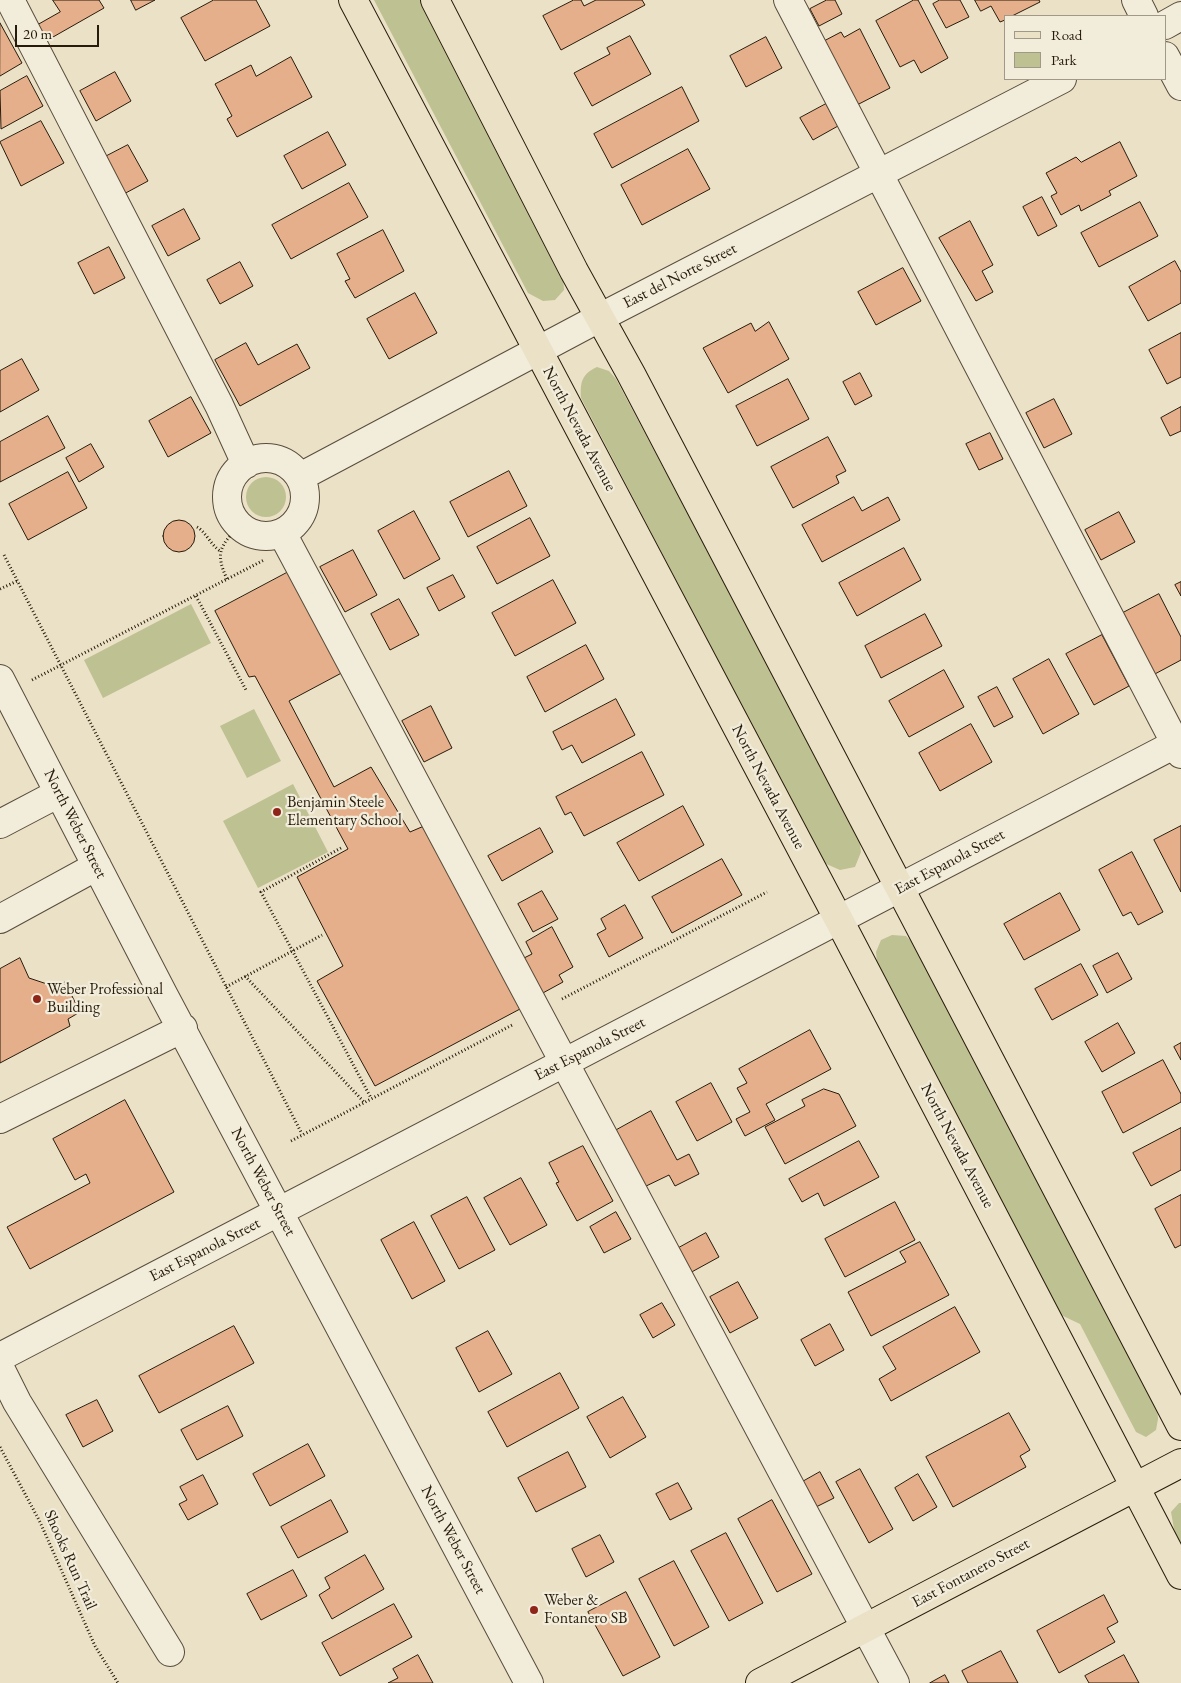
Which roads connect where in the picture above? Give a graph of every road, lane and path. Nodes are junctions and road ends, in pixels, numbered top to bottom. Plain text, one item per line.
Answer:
1 (10, 0) edge
2 (353, 0) edge
3 (435, 0) edge
4 (788, 0) edge
5 (1136, 0) edge
6 (1144, 15) edge
7 (1181, 16) edge
8 (1166, 24) edge
9 (1166, 58) edge
10 (1060, 80) edge
11 (1181, 86) edge
12 (878, 173) junction
13 (601, 317) junction
14 (538, 352) junction
15 (246, 464) junction
16 (300, 477) junction
17 (239, 526) junction
18 (197, 527) dead end
19 (286, 539) junction
20 (220, 551) junction
21 (4, 555) dead end
22 (227, 579) junction
23 (18, 581) junction
24 (0, 589) edge
25 (196, 595) junction
26 (61, 666) junction
27 (0, 680) edge
28 (246, 690) dead end
29 (1179, 747) edge
30 (59, 793) junction
31 (0, 824) edge
32 (341, 848) dead end
33 (97, 866) junction
34 (900, 888) junction
35 (0, 919) edge
36 (839, 920) junction
37 (322, 935) dead end
38 (292, 952) junction
39 (245, 976) junction
40 (226, 987) junction
41 (183, 1028) junction
42 (565, 1062) junction
43 (370, 1098) dead end
44 (364, 1102) dead end
45 (0, 1119) edge
46 (291, 1141) dead end
47 (279, 1212) junction
48 (0, 1357) edge
49 (0, 1368) edge
50 (1181, 1426) edge
51 (0, 1447) edge
52 (1181, 1463) edge
53 (1135, 1487) junction
54 (1181, 1575) edge
55 (867, 1627) junction
56 (170, 1652) dead end
57 (118, 1683) edge
58 (529, 1683) edge
59 (760, 1683) edge
60 (895, 1683) edge

1 - 15 street
2 - 14 main road, North Nevada Avenue
3 - 13 main road
4 - 12 street
5 - 6 street
7 - 8 street
9 - 11 street
10 - 12 street, East del Norte Street
12 - 13 street, East del Norte Street
12 - 29 street
13 - 14 street, East del Norte Street
13 - 34 main road
14 - 16 street, East del Norte Street
14 - 36 main road, North Nevada Avenue
15 - 16 street
15 - 17 street
16 - 19 street
17 - 19 street
17 - 20 path
18 - 20 path
19 - 22 path
19 - 42 street
20 - 22 path
21 - 23 path
22 - 25 path
23 - 24 path
23 - 26 path
25 - 26 path
25 - 28 path
26 - 40 path
27 - 30 street, North Weber Street
29 - 34 street, East Espanola Street
30 - 31 street
30 - 33 street, North Weber Street
32 - 38 path
33 - 35 street
33 - 41 street, North Weber Street
34 - 36 street, East Espanola Street
34 - 50 main road
36 - 42 street, East Espanola Street
36 - 53 main road, North Nevada Avenue
37 - 38 path
38 - 39 path
38 - 43 path
39 - 40 path
39 - 44 path
40 - 46 path
41 - 45 street
41 - 47 street, North Weber Street
42 - 47 street, East Espanola Street
42 - 55 street
47 - 48 street, East Espanola Street
47 - 58 street, North Weber Street
49 - 56 street
51 - 57 path, Shooks Run Trail
52 - 53 main road, East Fontanero Street
53 - 54 main road, North Nevada Avenue
53 - 55 main road, East Fontanero Street
55 - 59 main road, East Fontanero Street
55 - 60 street

